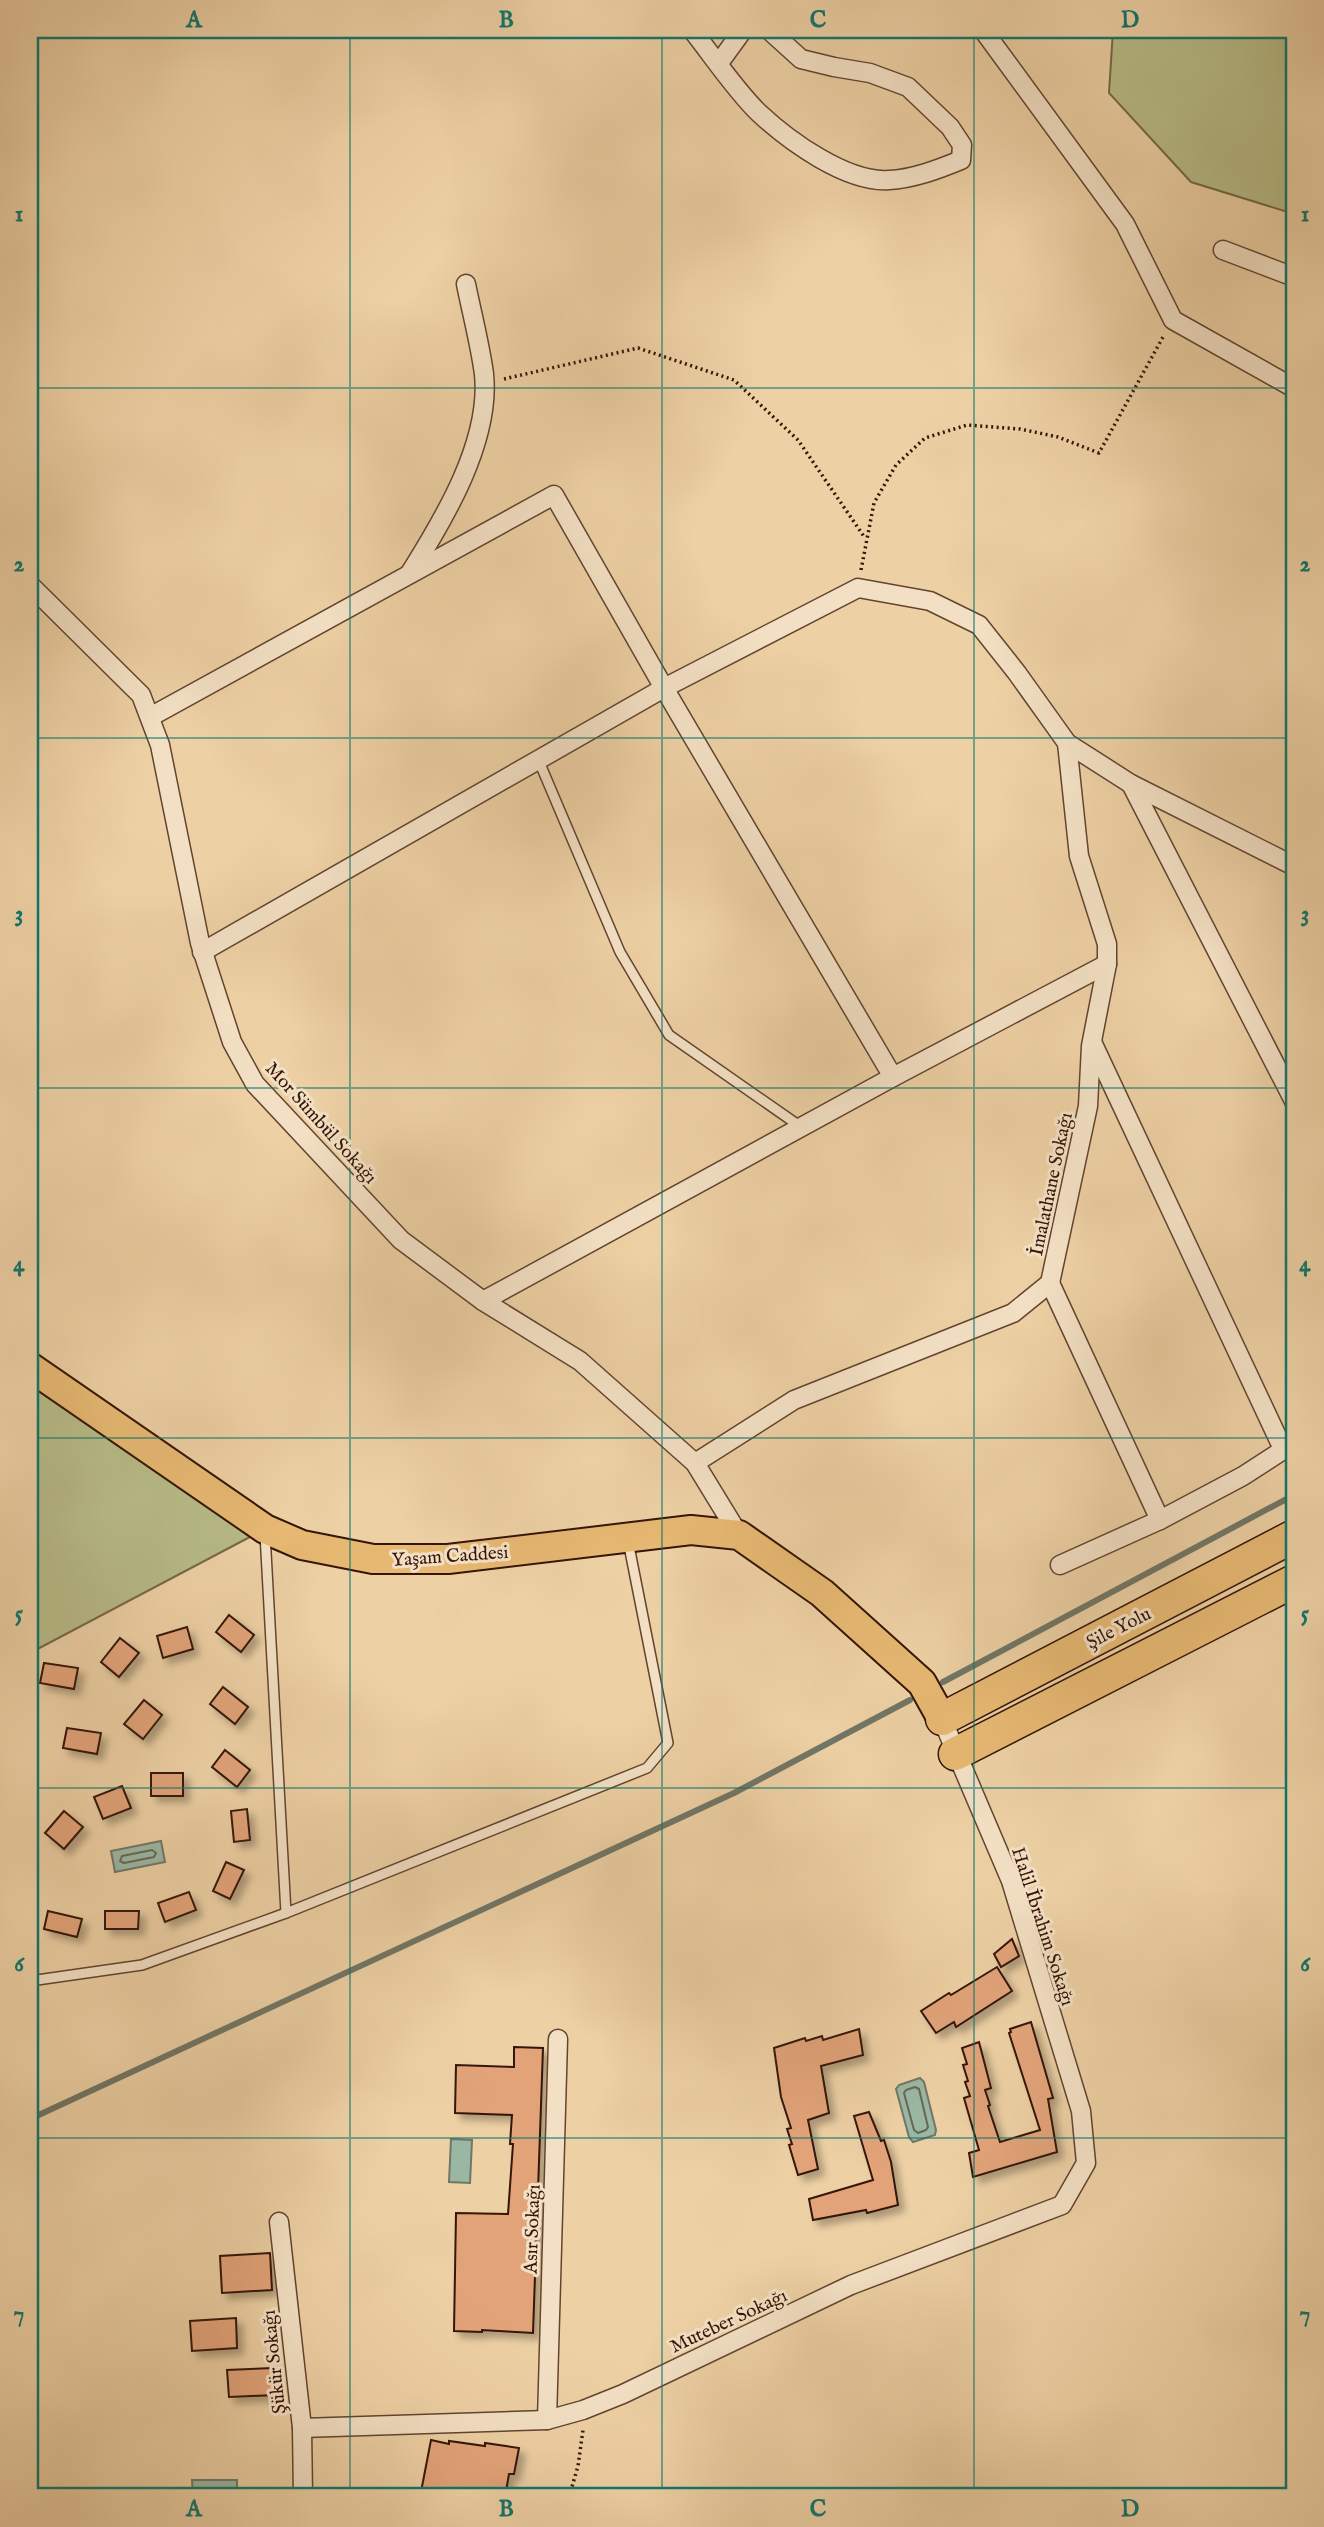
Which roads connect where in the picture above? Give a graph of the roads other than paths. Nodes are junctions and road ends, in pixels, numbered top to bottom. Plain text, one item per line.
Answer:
1 (691, 30) edge
2 (743, 30) edge
3 (769, 30) edge
4 (983, 30) edge
5 (719, 63) junction
6 (1223, 250) dead end
7 (1294, 277) edge
8 (466, 284) dead end
9 (1294, 387) edge
10 (408, 576) junction
11 (30, 584) edge
12 (664, 688) junction
13 (150, 717) junction
14 (1067, 743) junction
15 (538, 759) junction
16 (1131, 784) junction
17 (1294, 866) edge
18 (202, 952) junction
19 (1107, 964) junction
20 (1092, 1041) junction
21 (893, 1077) junction
22 (1294, 1101) edge
23 (801, 1127) junction
24 (1050, 1283) junction
25 (483, 1301) junction
26 (30, 1367) edge
27 (1289, 1446) edge
28 (695, 1463) junction
29 (1160, 1520) junction
30 (265, 1529) junction
31 (740, 1535) junction
32 (1294, 1536) edge
33 (627, 1538) junction
34 (1060, 1565) dead end
35 (1294, 1580) edge
36 (942, 1719) junction
37 (955, 1754) junction
38 (286, 1913) junction
39 (30, 1981) edge
40 (558, 2039) dead end
41 (1081, 2111) joint
42 (279, 2222) dead end
43 (547, 2420) junction
44 (302, 2428) junction
45 (303, 2497) edge

1 - 5 street
2 - 5 street
3 - 5 street
4 - 9 street
6 - 7 street
8 - 10 street
10 - 12 street
10 - 13 street
11 - 13 street, Mor Sümbül Sokağı
12 - 14 street
12 - 15 street
12 - 21 street
13 - 18 street, Mor Sümbül Sokağı
14 - 16 street
14 - 19 street, İmalathane Sokağı
15 - 18 street
15 - 23 lane
16 - 17 street
16 - 22 street
18 - 25 street, Mor Sümbül Sokağı
19 - 20 street, İmalathane Sokağı
19 - 21 street
20 - 24 street, İmalathane Sokağı
20 - 27 street
21 - 23 street
23 - 25 street
24 - 28 street, İmalathane Sokağı
24 - 29 street
25 - 28 street, Mor Sümbül Sokağı
26 - 30 main road, Yaşam Caddesi
27 - 29 street
28 - 31 street, Mor Sümbül Sokağı
29 - 34 street
30 - 33 main road, Yaşam Caddesi
30 - 38 lane
31 - 33 main road, Yaşam Caddesi
31 - 36 main road, Yaşam Caddesi
32 - 36 highway, Şile Yolu
33 - 38 lane
35 - 37 highway, Şile Yolu
36 - 37 street, Halil İbrahim Sokağı
37 - 41 street, Halil İbrahim Sokağı
38 - 39 lane
40 - 43 street, Asır Sokağı
41 - 43 street, Muteber Sokağı
42 - 44 street, Şükür Sokağı
43 - 44 street, Muteber Sokağı
44 - 45 street, Şükür Sokağı

